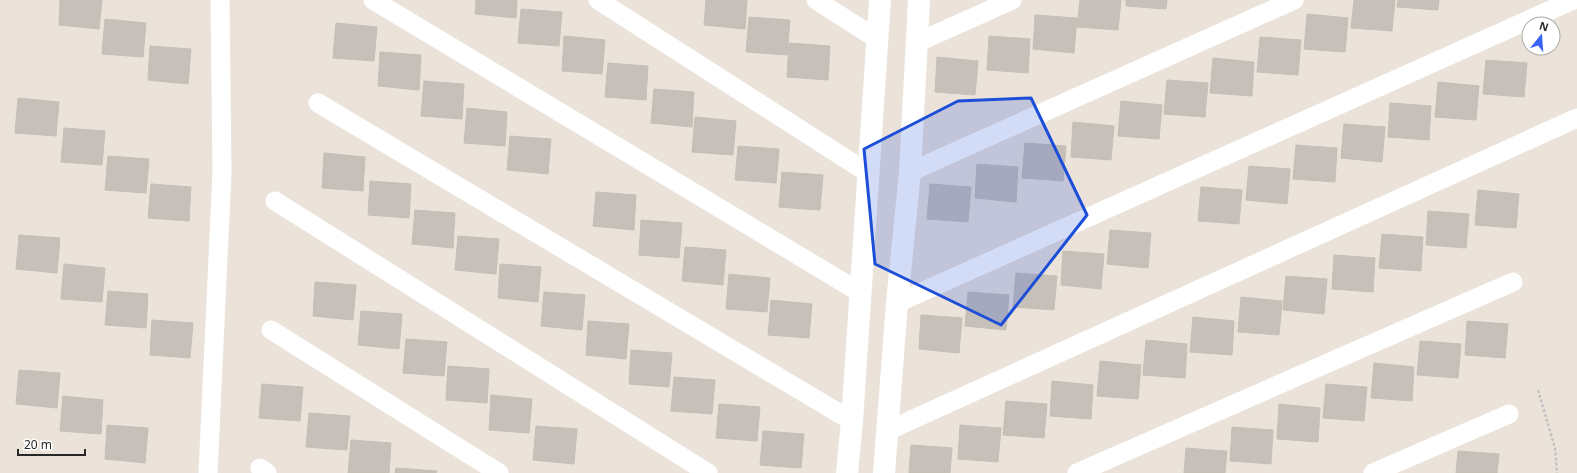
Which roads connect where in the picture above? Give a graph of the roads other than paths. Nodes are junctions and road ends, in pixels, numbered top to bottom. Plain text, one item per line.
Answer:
1 (220, 0) edge
2 (373, 0) edge
3 (598, 0) edge
4 (816, 0) edge
5 (880, 0) edge
6 (920, 0) edge
7 (1012, 0) edge
8 (1294, 0) edge
9 (1573, 0) edge
10 (877, 39) junction
11 (916, 43) junction
12 (318, 103) dead end
13 (1577, 118) edge
14 (910, 172) junction
15 (868, 173) junction
16 (275, 201) dead end
17 (1513, 282) dead end
18 (860, 293) junction
19 (897, 303) junction
20 (272, 330) dead end
21 (1509, 414) dead end
22 (852, 422) junction
23 (887, 431) junction
24 (208, 473) edge
25 (499, 473) edge
26 (708, 473) edge
27 (847, 473) edge
28 (884, 473) edge
29 (1077, 473) edge
30 (1373, 473) edge

1 - 24 street
2 - 18 street
3 - 15 street
4 - 10 street
5 - 10 street
6 - 11 street
7 - 11 street
8 - 14 street
9 - 19 street
10 - 15 street
11 - 14 street
12 - 22 street
13 - 23 street
14 - 19 street
15 - 18 street
16 - 26 street
17 - 29 street
18 - 22 street
19 - 23 street
20 - 25 street
21 - 30 street
22 - 27 street
23 - 28 street

